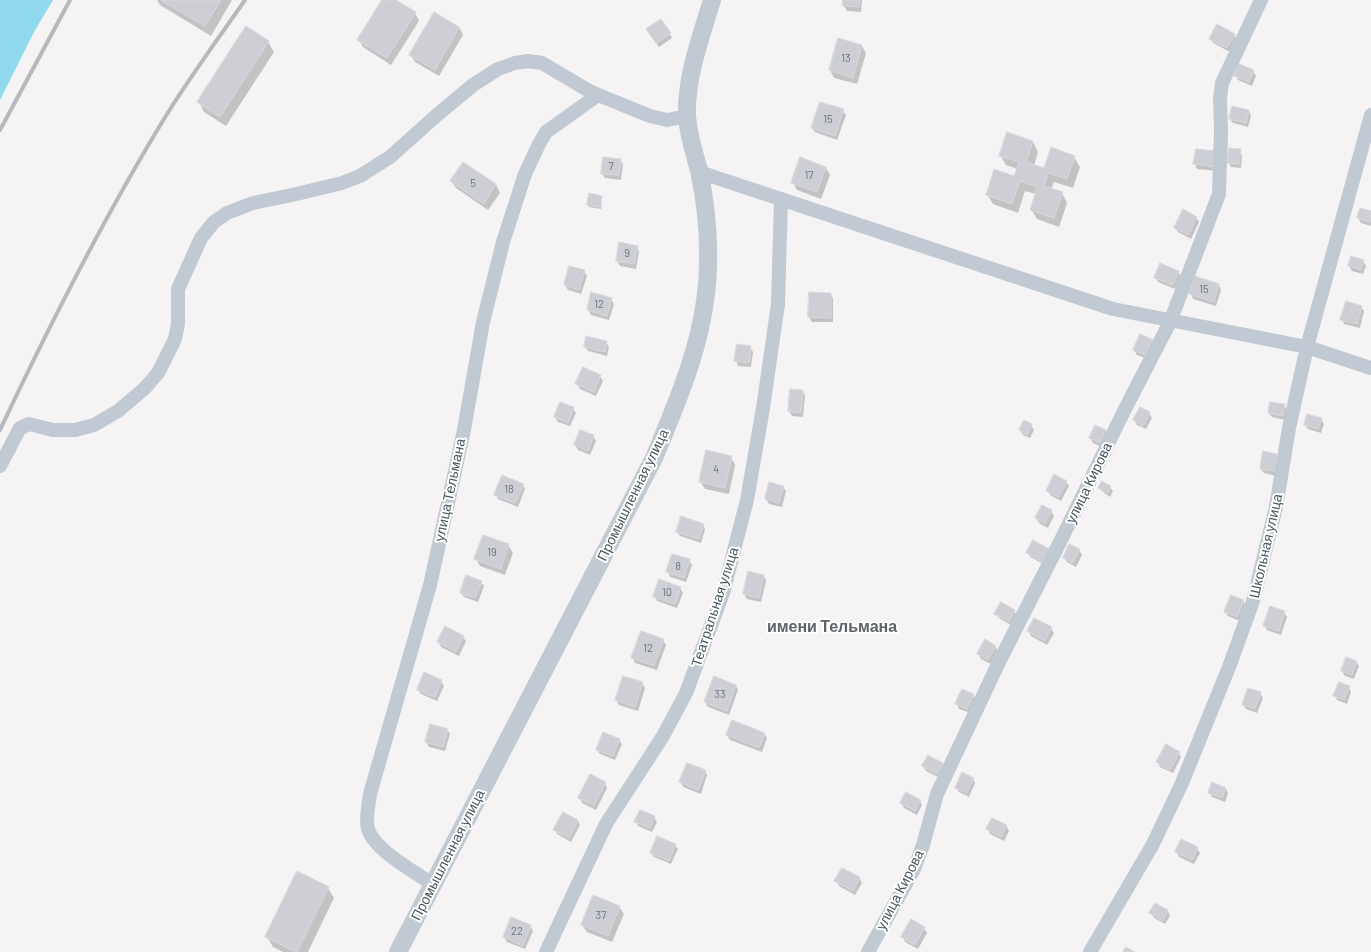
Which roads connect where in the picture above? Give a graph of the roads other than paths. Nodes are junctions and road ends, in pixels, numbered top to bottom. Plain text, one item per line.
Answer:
1 (712, 0) edge
2 (1261, 0) edge
3 (598, 95) junction
4 (1371, 115) edge
5 (687, 116) junction
6 (699, 172) junction
7 (781, 199) junction
8 (1170, 322) junction
9 (1307, 347) junction
10 (1371, 368) edge
11 (0, 466) edge
12 (432, 884) junction
13 (398, 952) edge
14 (546, 952) edge
15 (868, 952) edge
16 (1090, 952) edge

1 - 5 street, Промышленная улица
2 - 8 street, улица Кирова
3 - 5 street
3 - 11 street
3 - 12 street, улица Тельмана
4 - 9 street, Школьная улица
5 - 6 street, Промышленная улица
6 - 7 street
6 - 12 street, Промышленная улица
7 - 8 street
7 - 14 street, Театральная улица
8 - 9 street
8 - 15 street, улица Кирова
9 - 10 street
9 - 16 street, Школьная улица
12 - 13 street, Промышленная улица

